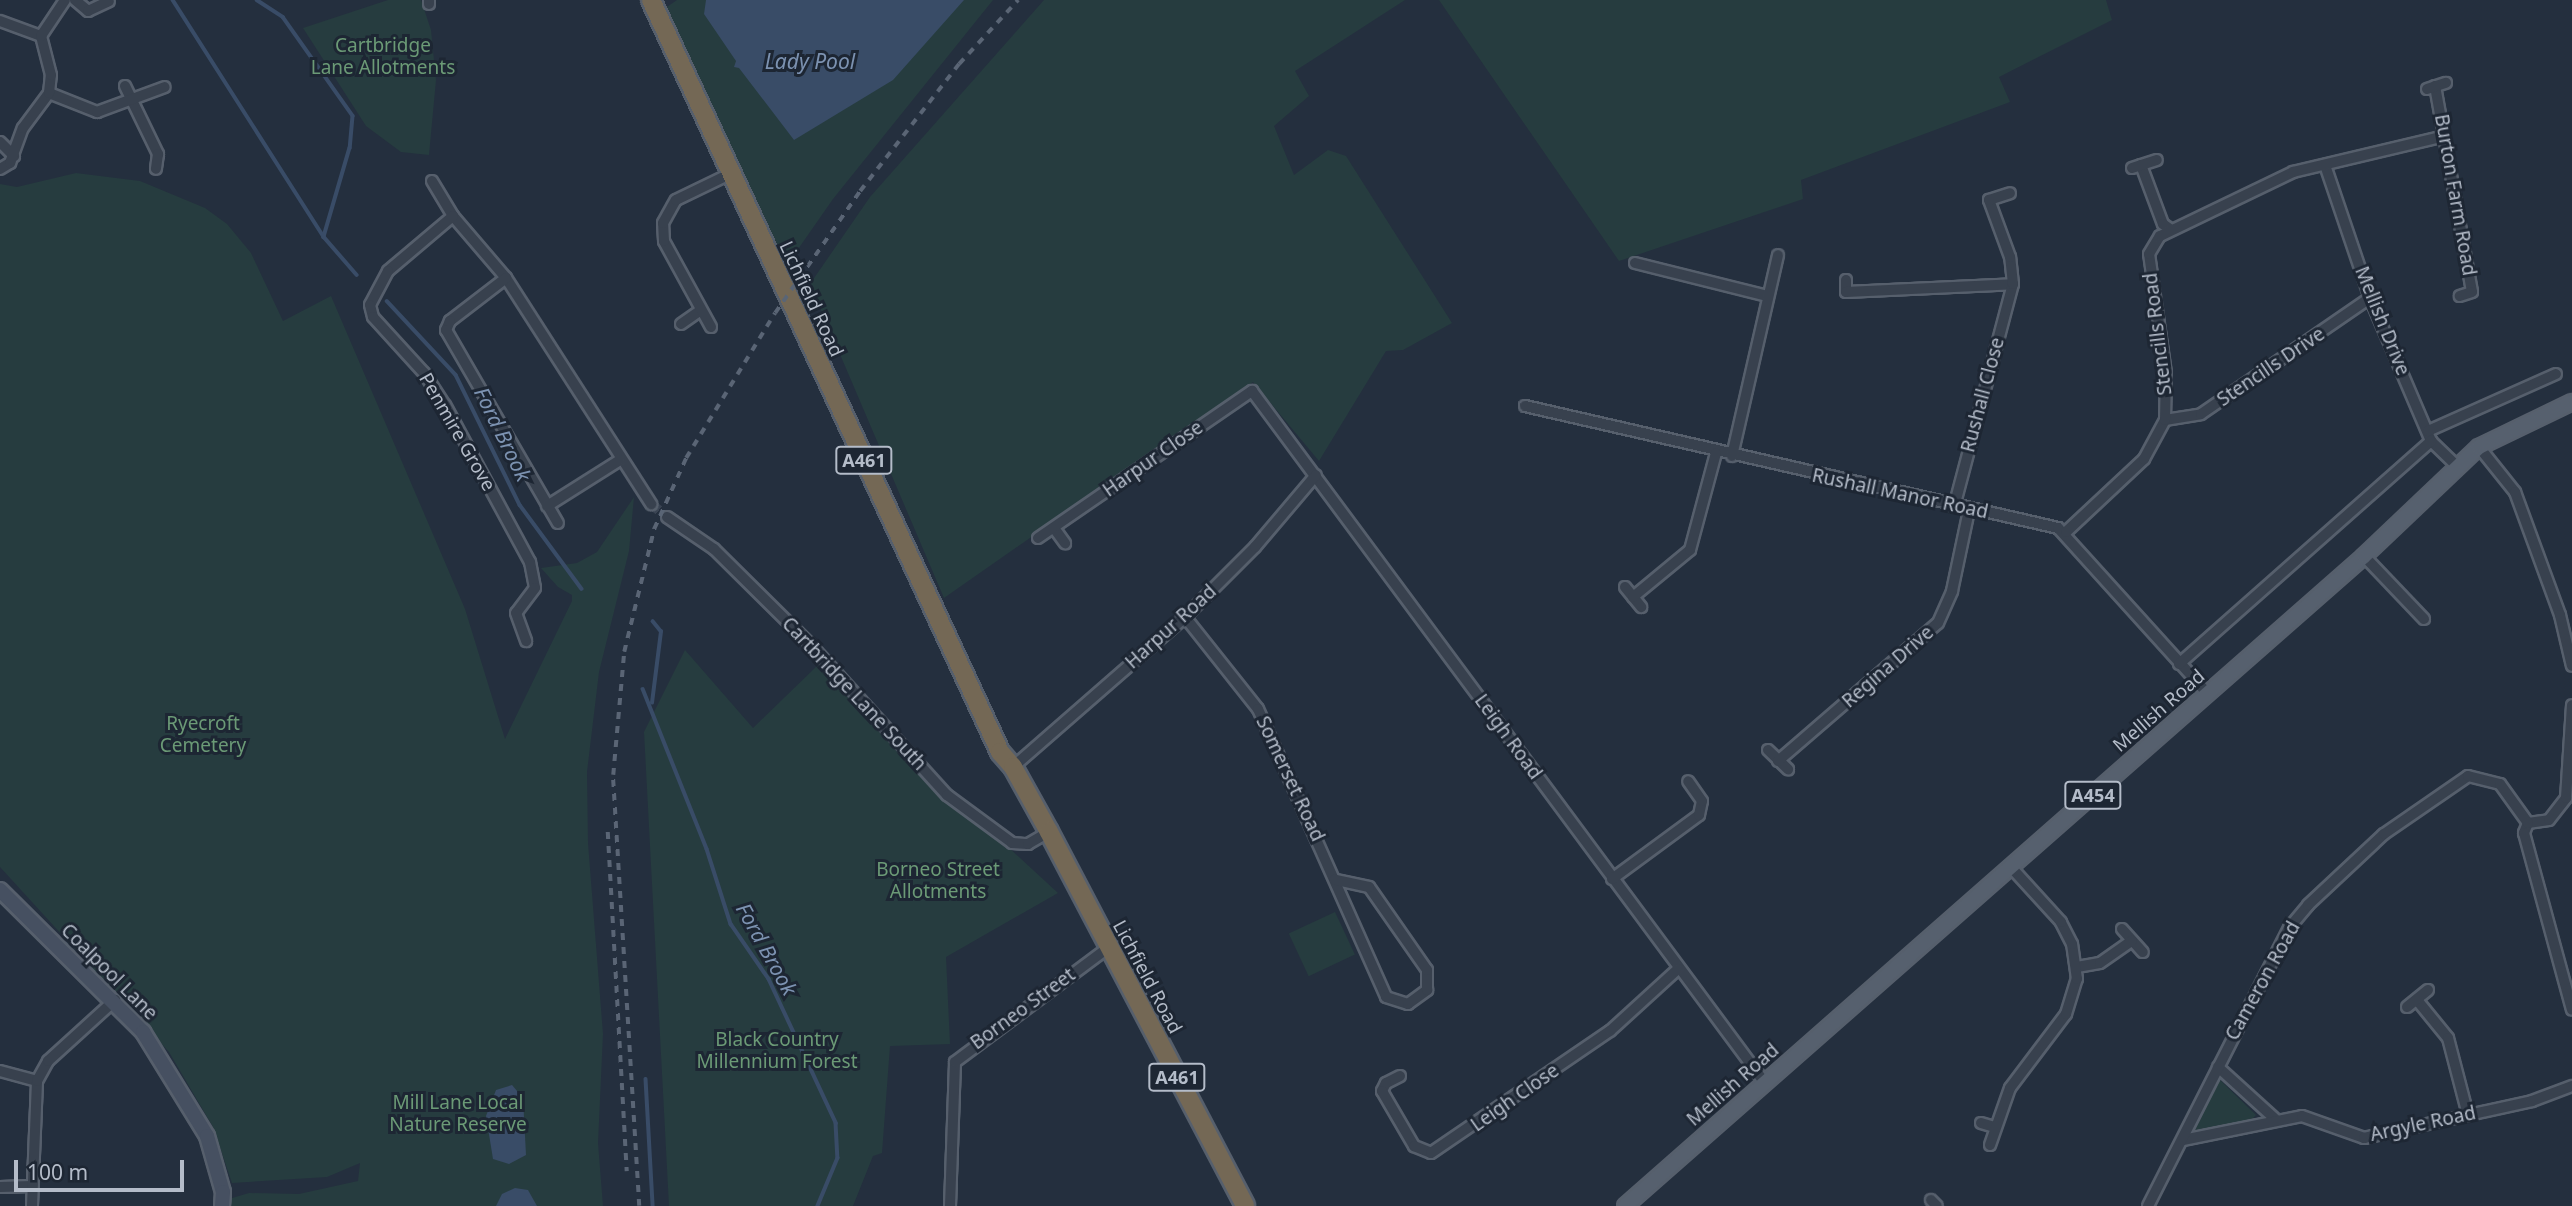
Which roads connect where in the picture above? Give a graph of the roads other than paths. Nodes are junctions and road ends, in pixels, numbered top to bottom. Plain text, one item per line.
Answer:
1 (65, 0) edge
2 (75, 0) edge
3 (651, 0) edge
4 (109, 1) edge
5 (0, 21) edge
6 (41, 36) junction
7 (2446, 83) dead end
8 (125, 86) dead end
9 (165, 87) dead end
10 (49, 93) junction
11 (134, 102) junction
12 (2445, 136) junction
13 (0, 142) edge
14 (14, 156) junction
15 (2157, 160) dead end
16 (2325, 165) junction
17 (0, 169) edge
18 (156, 169) dead end
19 (732, 173) junction
20 (432, 181) dead end
21 (2010, 193) dead end
22 (453, 216) junction
23 (2170, 229) junction
24 (1778, 255) dead end
25 (1666, 258) dead end
26 (1635, 263) dead end
27 (1663, 271) junction
28 (506, 278) junction
29 (1846, 280) dead end
30 (2013, 284) junction
31 (1767, 296) junction
32 (2460, 296) dead end
33 (2370, 299) junction
34 (701, 310) junction
35 (681, 324) dead end
36 (711, 327) dead end
37 (2556, 374) dead end
38 (1252, 391) joint
39 (2572, 402) edge
40 (1525, 406) dead end
41 (2165, 420) junction
42 (2430, 436) junction
43 (2479, 447) junction
44 (1716, 453) junction
45 (1731, 456) junction
46 (620, 460) junction
47 (2458, 466) junction
48 (1316, 475) junction
49 (651, 504) tunnel mouth
50 (547, 506) junction
51 (1954, 507) junction
52 (1969, 510) junction
53 (667, 517) tunnel mouth
54 (558, 523) dead end
55 (1054, 528) junction
56 (2066, 532) junction
57 (1038, 538) dead end
58 (1065, 543) dead end
59 (2364, 556) junction
60 (1625, 587) dead end
61 (1633, 597) junction
62 (1641, 607) dead end
63 (1185, 617) junction
64 (2424, 619) dead end
65 (526, 641) dead end
66 (2179, 664) junction
67 (2572, 666) edge
68 (2208, 694) junction
69 (2572, 705) edge
70 (1768, 750) dead end
71 (1778, 761) junction
72 (1013, 767) junction
73 (1788, 769) dead end
74 (1688, 785) dead end
75 (2528, 823) junction
76 (1049, 832) junction
77 (2011, 867) junction
78 (1612, 879) junction
79 (1335, 880) junction
80 (0, 890) edge
81 (2122, 929) dead end
82 (2132, 941) junction
83 (1108, 948) junction
84 (2143, 952) dead end
85 (2077, 967) junction
86 (1678, 970) junction
87 (2428, 990) dead end
88 (115, 1000) junction
89 (2417, 1000) junction
90 (2407, 1007) dead end
91 (2572, 1010) edge
92 (2218, 1067) junction
93 (0, 1071) edge
94 (1400, 1076) dead end
95 (37, 1081) junction
96 (1765, 1083) junction
97 (2572, 1086) edge
98 (2468, 1115) junction
99 (2274, 1118) junction
100 (1981, 1123) dead end
101 (1994, 1128) junction
102 (2183, 1140) junction
103 (1990, 1145) dead end
104 (0, 1186) edge
105 (32, 1186) junction
106 (32, 1206) edge
107 (222, 1206) edge
108 (950, 1206) edge
109 (1245, 1206) edge
110 (1625, 1206) edge
111 (2148, 1206) edge

1 - 6 street
2 - 4 street
3 - 19 highway, Lichfield Road / A461
5 - 6 street
6 - 10 street
7 - 12 street, Burton Farm Road
8 - 11 street
9 - 11 street
10 - 11 street
10 - 14 street
11 - 18 street
12 - 16 street, Stencills Road
12 - 32 street, Burton Farm Road
13 - 14 street
14 - 17 street
15 - 23 street
16 - 23 street, Stencills Road
16 - 33 street, Mellish Drive
19 - 34 street
19 - 72 highway, Lichfield Road / A461
20 - 22 street
21 - 30 street, Rushall Close
22 - 28 street
22 - 65 street, Penmire Grove
23 - 41 street, Stencills Road
24 - 31 street
25 - 27 street
26 - 27 street
27 - 31 street
28 - 46 street
28 - 50 street
29 - 30 street
30 - 51 street, Rushall Close
31 - 45 street
33 - 41 street, Stencills Drive
33 - 42 street, Mellish Drive
34 - 35 street
34 - 36 street
37 - 42 street, Mellish Road
38 - 48 street, Leigh Road
38 - 55 street, Harpur Close
39 - 43 main road, Mellish Road / A454
40 - 44 street, Rushall Manor Road
41 - 56 street, Stencills Road
42 - 47 street, Mellish Drive
42 - 66 street, Mellish Road
43 - 47 main road, Mellish Road / A454
43 - 67 street
44 - 45 street, Rushall Manor Road
44 - 61 street
45 - 51 street, Rushall Manor Road
46 - 49 street
46 - 50 street
47 - 59 main road, Mellish Road / A454
48 - 63 street, Harpur Road
48 - 78 street, Leigh Road
50 - 54 street
51 - 52 street, Rushall Manor Road
52 - 56 street, Rushall Manor Road
52 - 71 street, Regina Drive
53 - 76 street, Cartbridge Lane South
55 - 57 street, Harpur Close
55 - 58 street
56 - 66 street
59 - 64 street
59 - 68 main road, Mellish Road / A454
60 - 61 street
61 - 62 street
63 - 72 street, Harpur Road
63 - 79 street, Somerset Road
66 - 68 street
68 - 77 main road, Mellish Road / A454
69 - 75 street
70 - 71 street
71 - 73 street
72 - 76 highway, Lichfield Road / A461
74 - 78 street
75 - 91 street
75 - 92 street, Cameron Road
76 - 83 highway, Lichfield Road / A461
77 - 85 street
77 - 96 main road, Mellish Road / A454
78 - 86 street, Leigh Road
79 - 79 street, Somerset Road
80 - 88 street, Coalpool Lane
81 - 82 street
82 - 84 street
82 - 85 street
83 - 108 street, Borneo Street
83 - 109 highway, Lichfield Road / A461
85 - 101 street
86 - 94 street, Leigh Close
86 - 96 street, Leigh Road
87 - 89 street
88 - 95 street
88 - 107 street, Coalpool Lane
89 - 90 street
89 - 98 street
92 - 99 street
92 - 102 street, Cameron Road
93 - 95 street
95 - 105 street
96 - 110 main road, Mellish Road / A454
97 - 98 street, Argyle Road
98 - 99 street, Argyle Road
99 - 102 street, Argyle Road
100 - 101 street
101 - 103 street
102 - 111 street, Cameron Road
104 - 105 street
105 - 106 street

